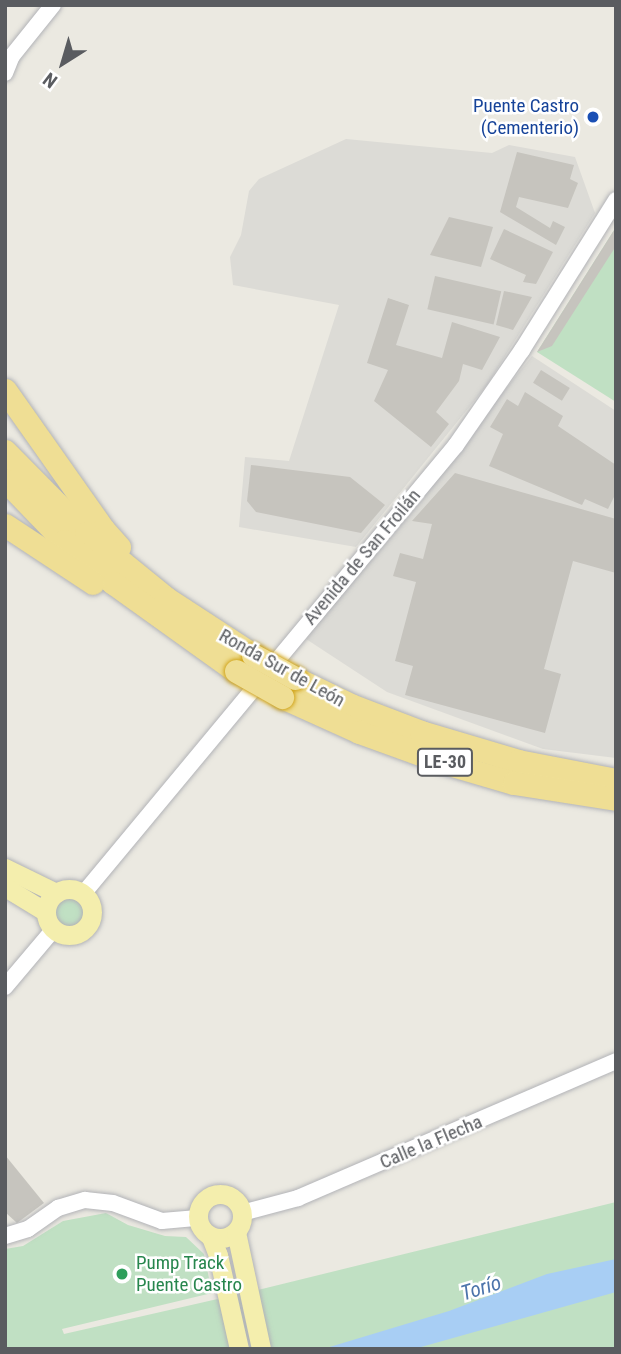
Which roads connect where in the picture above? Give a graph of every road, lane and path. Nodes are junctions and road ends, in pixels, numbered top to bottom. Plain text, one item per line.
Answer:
1 (53, 5) edge
2 (5, 73) edge
3 (616, 201) edge
4 (5, 390) edge
5 (5, 450) edge
6 (5, 480) edge
7 (5, 525) edge
8 (166, 598) junction
9 (206, 651) junction
10 (244, 663) junction
11 (288, 687) junction
12 (616, 780) edge
13 (616, 799) edge
14 (5, 868) edge
15 (5, 887) edge
16 (56, 893) junction
17 (83, 894) junction
18 (50, 921) junction
19 (5, 987) edge
20 (616, 1061) edge
21 (242, 1213) junction
22 (198, 1218) junction
23 (236, 1232) junction
24 (5, 1236) edge
25 (211, 1237) junction
26 (239, 1349) edge
27 (261, 1349) edge

1 - 2 street
3 - 17 street, Avenida de San Froilán
4 - 8 highway
5 - 8 highway, Ronda Sur de León / LE-30
6 - 9 highway, Ronda Sur de León / LE-30
7 - 9 highway
8 - 10 highway, Ronda Sur de León / LE-30
9 - 10 highway, Ronda Sur de León / LE-30
10 - 11 highway, Ronda Sur de León / LE-30, bridge
11 - 12 highway, Ronda Sur de León / LE-30
11 - 13 highway, Ronda Sur de León / LE-30
14 - 16 main road
15 - 18 main road
16 - 17 main road
16 - 18 main road
17 - 18 main road
18 - 19 street
20 - 21 street, Calle la Flecha
21 - 22 main road
21 - 23 main road
22 - 24 street
22 - 25 main road
23 - 25 main road
23 - 27 main road
25 - 26 main road

